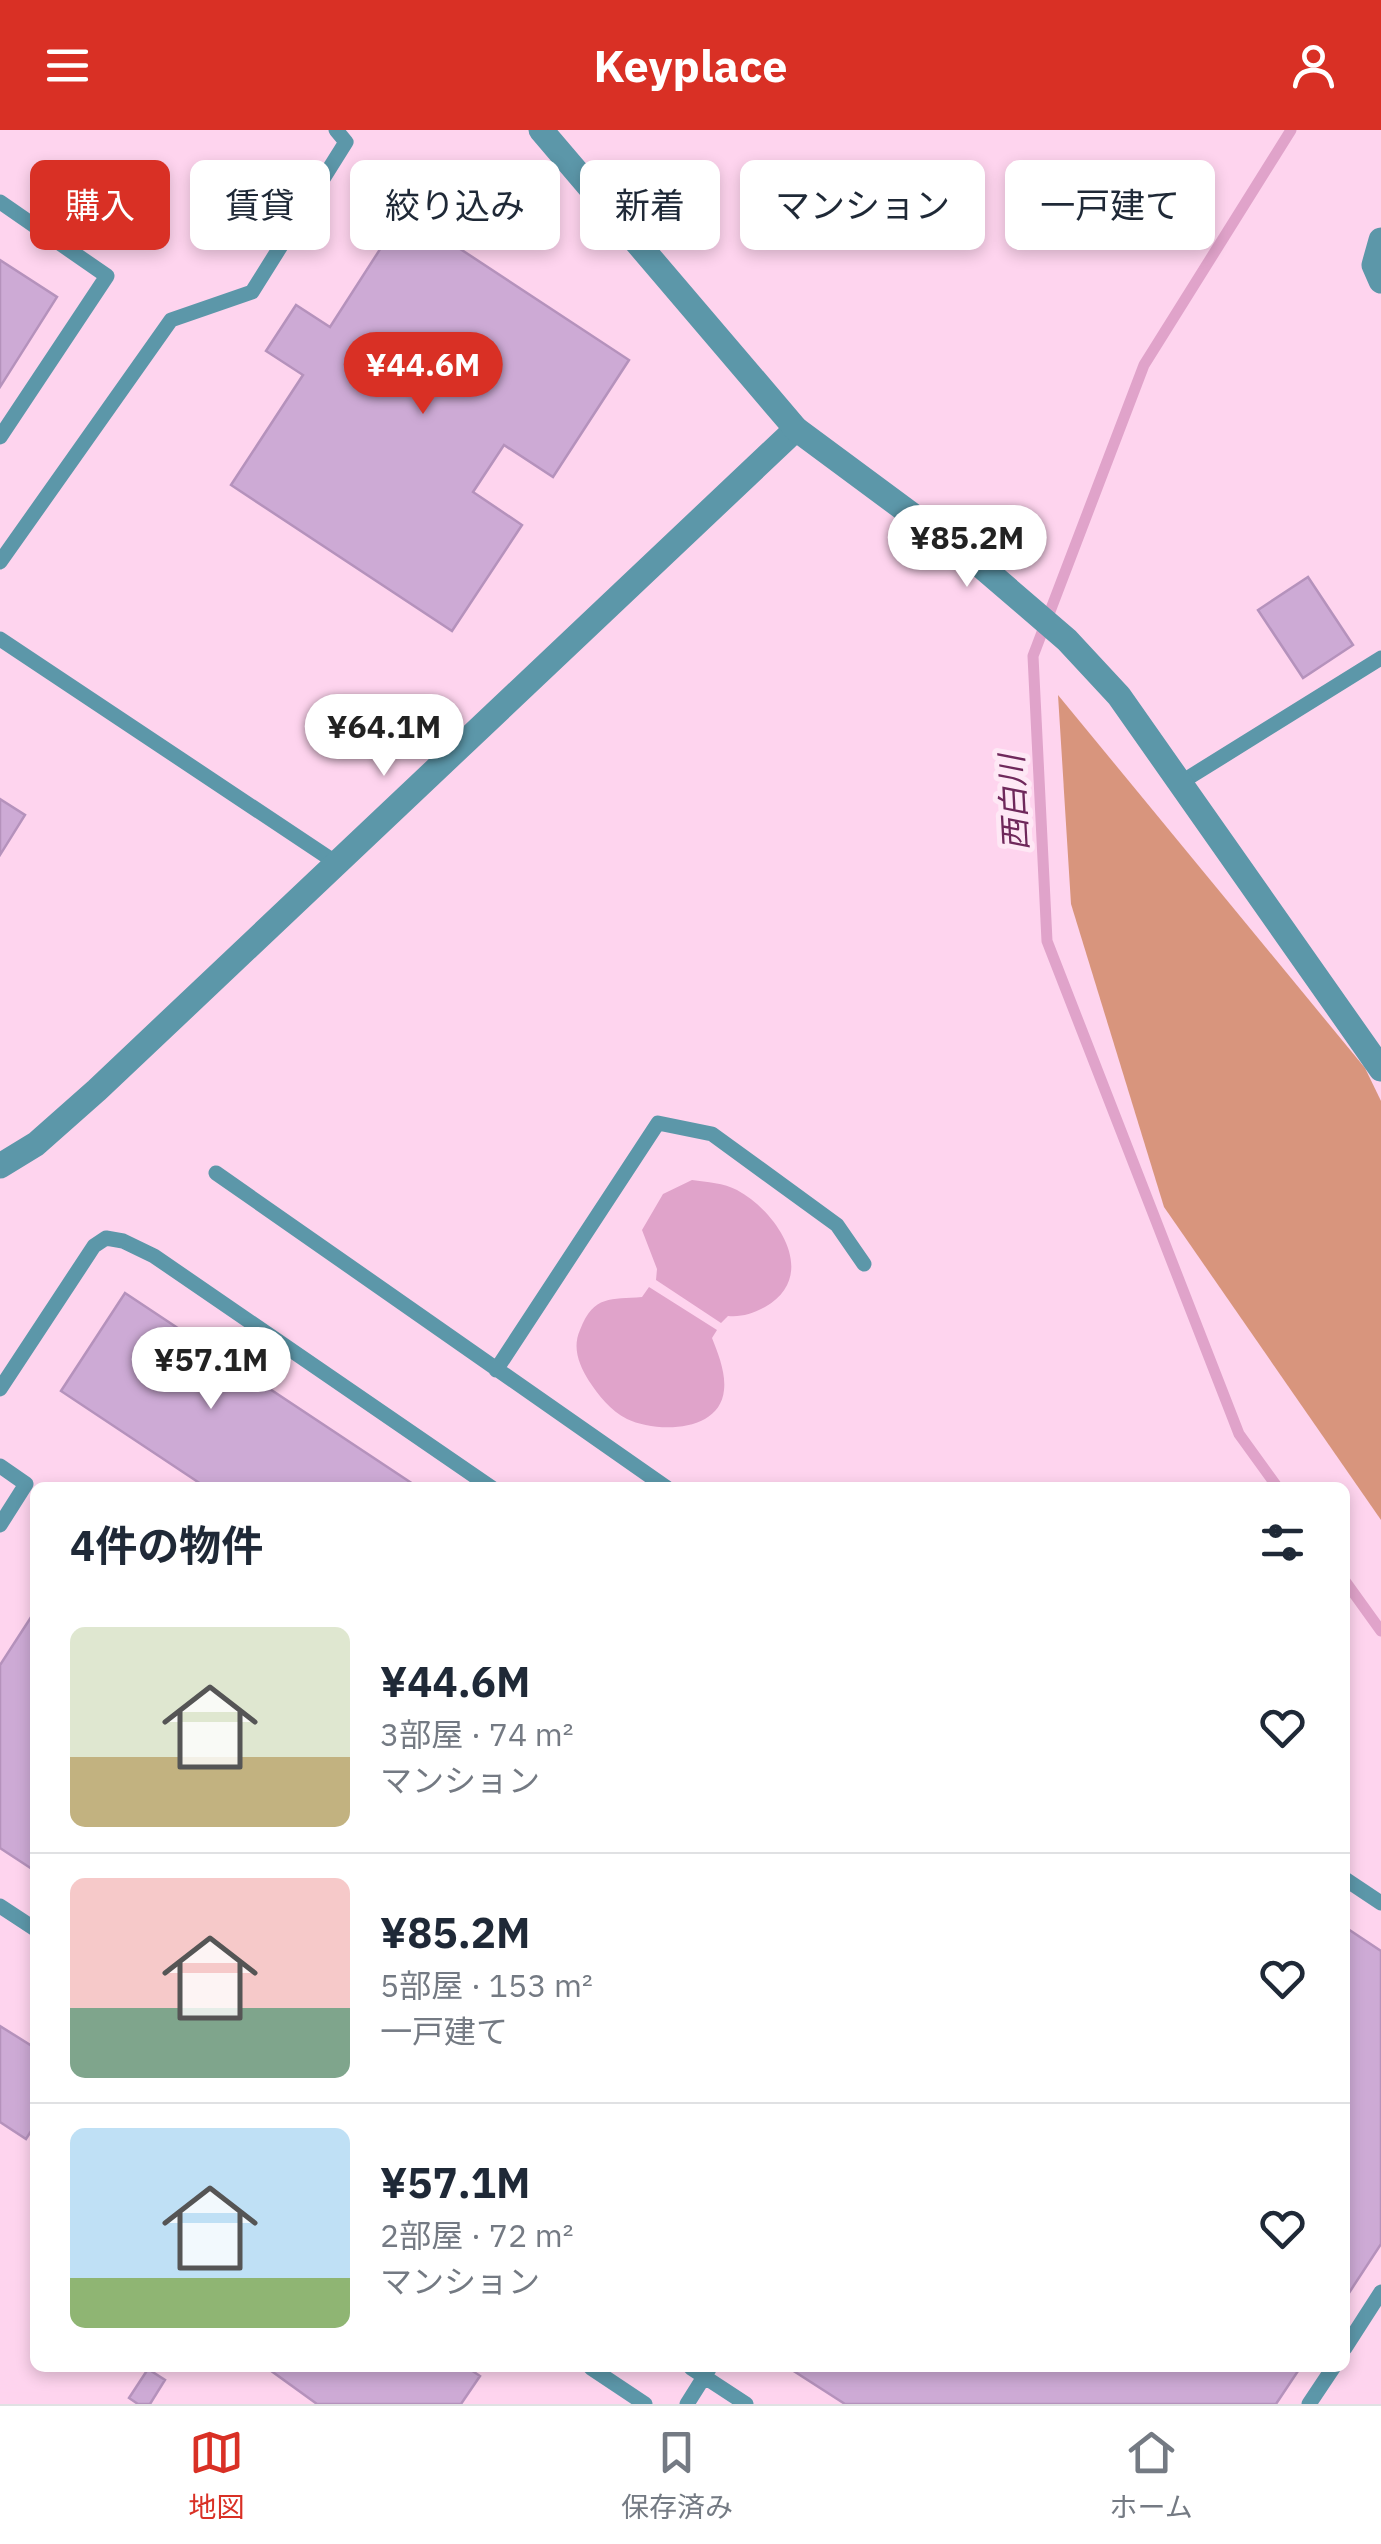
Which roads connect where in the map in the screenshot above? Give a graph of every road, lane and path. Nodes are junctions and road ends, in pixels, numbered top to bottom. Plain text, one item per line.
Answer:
1 (336, 130) edge
2 (541, 130) edge
3 (0, 202) edge
4 (1381, 240) edge
5 (1381, 281) edge
6 (796, 429) junction
7 (0, 437) edge
8 (0, 562) edge
9 (0, 639) edge
10 (1381, 658) edge
11 (1180, 783) junction
12 (335, 862) junction
13 (1381, 1069) edge
14 (0, 1166) edge
15 (216, 1173) dead end
16 (864, 1264) dead end
17 (496, 1370) junction
18 (0, 1389) edge
19 (0, 1466) edge
20 (483, 1482) edge
21 (658, 1482) edge
22 (0, 1525) edge
23 (1350, 1882) edge
24 (1381, 1903) edge
25 (0, 1907) edge
26 (30, 1926) edge
27 (1381, 2292) edge
28 (1350, 2340) edge
29 (597, 2372) edge
30 (701, 2372) edge
31 (705, 2372) edge
32 (1330, 2372) edge
33 (645, 2404) edge
34 (687, 2404) edge
35 (746, 2404) edge
36 (1309, 2404) edge

1 - 8 lane
2 - 6 street
3 - 7 lane
4 - 5 street
6 - 11 street
6 - 12 street
9 - 12 lane
10 - 11 lane
11 - 13 street
12 - 14 street
15 - 17 lane
16 - 17 lane
17 - 21 lane
18 - 20 lane
19 - 22 lane
23 - 24 lane
25 - 26 lane
27 - 28 lane
29 - 33 lane
30 - 34 lane
31 - 35 lane
32 - 36 lane

